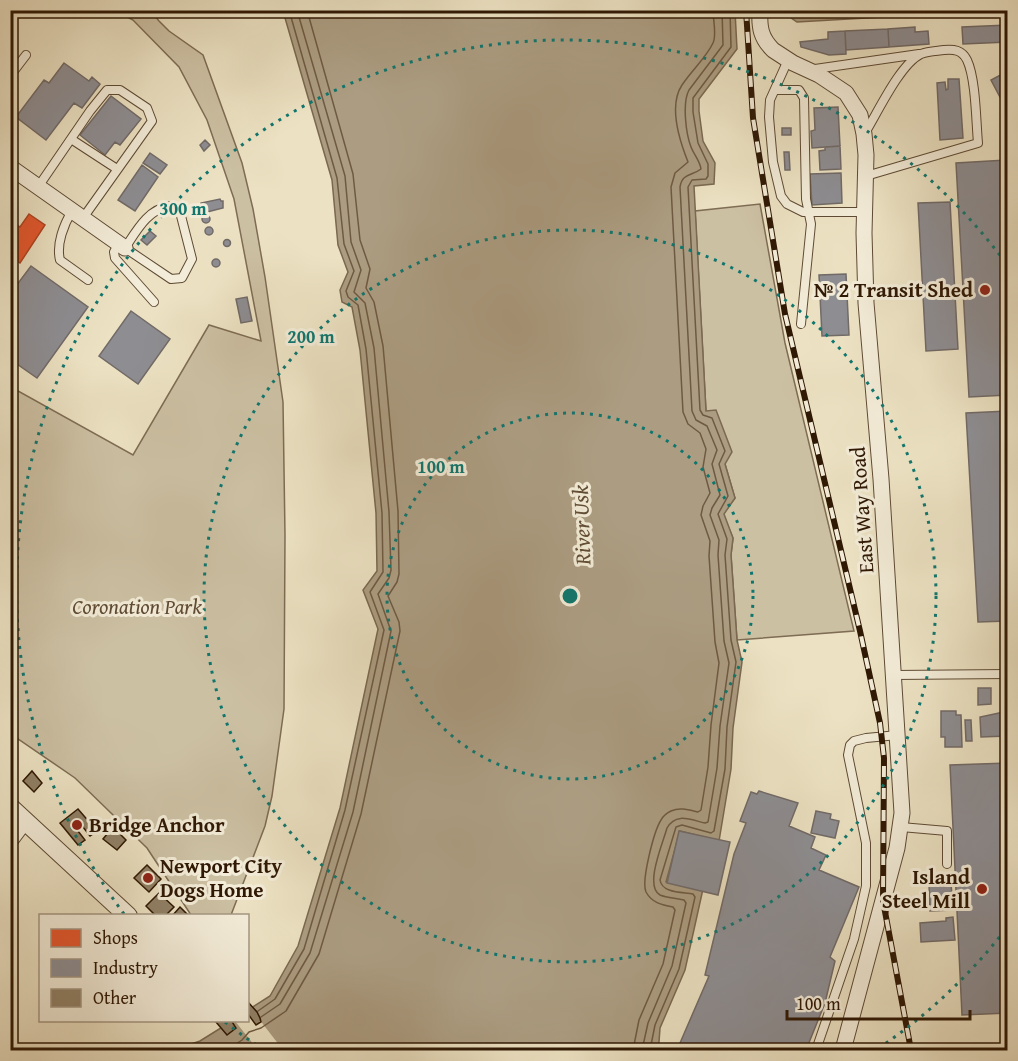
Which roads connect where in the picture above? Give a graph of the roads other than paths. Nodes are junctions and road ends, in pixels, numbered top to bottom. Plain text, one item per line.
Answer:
1 (760, 10) edge
2 (923, 53) junction
3 (27, 55) dead end
4 (788, 60) junction
5 (805, 68) junction
6 (10, 76) edge
7 (775, 90) junction
8 (864, 134) junction
9 (71, 139) junction
10 (117, 169) junction
11 (12, 173) edge
12 (866, 176) junction
13 (38, 187) junction
14 (809, 212) junction
15 (865, 212) junction
16 (78, 214) junction
17 (122, 245) junction
18 (88, 280) dead end
19 (154, 302) dead end
20 (801, 324) dead end
21 (1008, 674) edge
22 (894, 675) junction
23 (898, 735) junction
24 (10, 807) edge
25 (26, 821) junction
26 (901, 827) junction
27 (10, 841) edge
28 (947, 864) dead end
29 (127, 914) edge
30 (816, 1050) edge
31 (843, 1050) edge

1 - 4 street, East Way Road
2 - 5 lane
2 - 8 lane
2 - 12 lane
3 - 6 lane
4 - 5 street, East Way Road
4 - 7 lane
5 - 8 street, East Way Road
7 - 14 lane
7 - 14 lane
8 - 12 street, East Way Road
9 - 10 lane
9 - 10 lane
9 - 13 lane
10 - 16 lane
11 - 13 street
12 - 15 street, East Way Road
13 - 16 street
14 - 15 lane
14 - 20 lane
15 - 22 street, East Way Road
16 - 17 street
16 - 18 lane
17 - 17 lane
17 - 19 lane
21 - 22 lane
22 - 23 street, East Way Road
23 - 26 street, East Way Road
23 - 30 lane
24 - 25 street
25 - 27 street
25 - 29 street
26 - 28 lane
26 - 31 street, East Way Road

